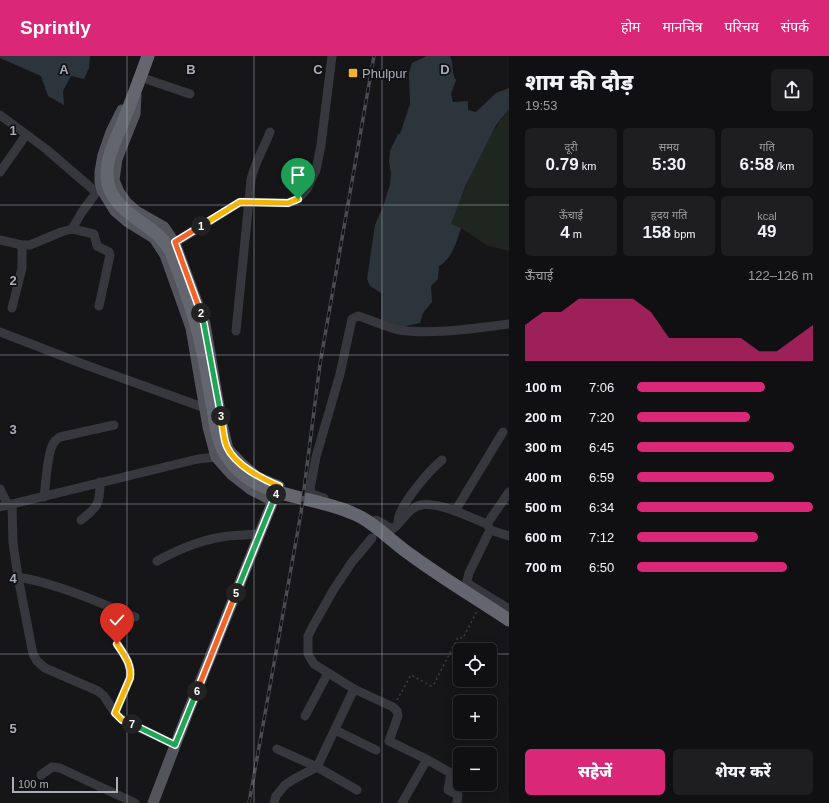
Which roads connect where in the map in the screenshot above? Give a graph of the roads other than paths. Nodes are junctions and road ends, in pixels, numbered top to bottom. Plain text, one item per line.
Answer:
1 (148, 56) edge
2 (332, 56) edge
3 (140, 77) junction
4 (136, 90) junction
5 (190, 94) dead end
6 (0, 115) edge
7 (270, 132) dead end
8 (26, 135) junction
9 (0, 172) edge
10 (98, 189) junction
11 (249, 201) junction
12 (72, 229) junction
13 (0, 240) edge
14 (175, 242) junction
15 (22, 246) junction
16 (99, 306) dead end
17 (12, 308) dead end
18 (509, 324) edge
19 (236, 331) dead end
20 (0, 332) edge
21 (206, 408) junction
22 (114, 425) dead end
23 (503, 432) dead end
24 (215, 452) junction
25 (442, 460) dead end
26 (100, 482) junction
27 (0, 489) edge
28 (509, 492) edge
29 (44, 496) junction
30 (274, 501) junction
31 (6, 506) edge
32 (455, 511) junction
33 (81, 520) dead end
34 (398, 524) junction
35 (489, 527) junction
36 (260, 534) junction
37 (509, 536) edge
38 (372, 538) dead end
39 (157, 561) dead end
40 (18, 577) junction
41 (509, 609) edge
42 (135, 617) dead end
43 (509, 620) edge
44 (117, 644) dead end
45 (328, 673) junction
46 (354, 689) junction
47 (115, 713) junction
48 (305, 716) dead end
49 (335, 730) junction
50 (175, 745) junction
51 (277, 749) dead end
52 (376, 750) dead end
53 (426, 759) junction
54 (317, 767) junction
55 (42, 775) dead end
56 (357, 790) dead end
57 (135, 803) edge
58 (153, 803) edge
59 (274, 803) edge
60 (402, 803) edge
61 (456, 803) edge

1 - 3 highway
2 - 11 street
3 - 4 highway
3 - 5 street
4 - 10 main road
4 - 14 main road
4 - 43 highway
6 - 8 street
7 - 11 street
8 - 9 street
8 - 10 street
10 - 12 street
10 - 21 main road
11 - 14 street
11 - 19 street
12 - 15 street
12 - 16 street
13 - 15 street
14 - 30 main road
15 - 17 street
18 - 34 street
20 - 21 street
21 - 24 main road
22 - 29 street
23 - 32 street
24 - 26 street
24 - 30 main road
25 - 34 street
26 - 29 street
26 - 33 street
27 - 31 street
28 - 35 street
29 - 31 street
30 - 36 main road
31 - 40 street
32 - 34 street
32 - 35 street
35 - 37 street
35 - 41 street
36 - 39 street
36 - 50 main road
38 - 45 street
40 - 42 street
40 - 47 street
44 - 47 street
45 - 46 street
45 - 48 street
46 - 49 street
46 - 53 street
47 - 50 street
49 - 52 street
49 - 54 street
50 - 58 main road
51 - 54 street
53 - 60 street
53 - 61 street
54 - 56 street
54 - 59 street
55 - 57 street

